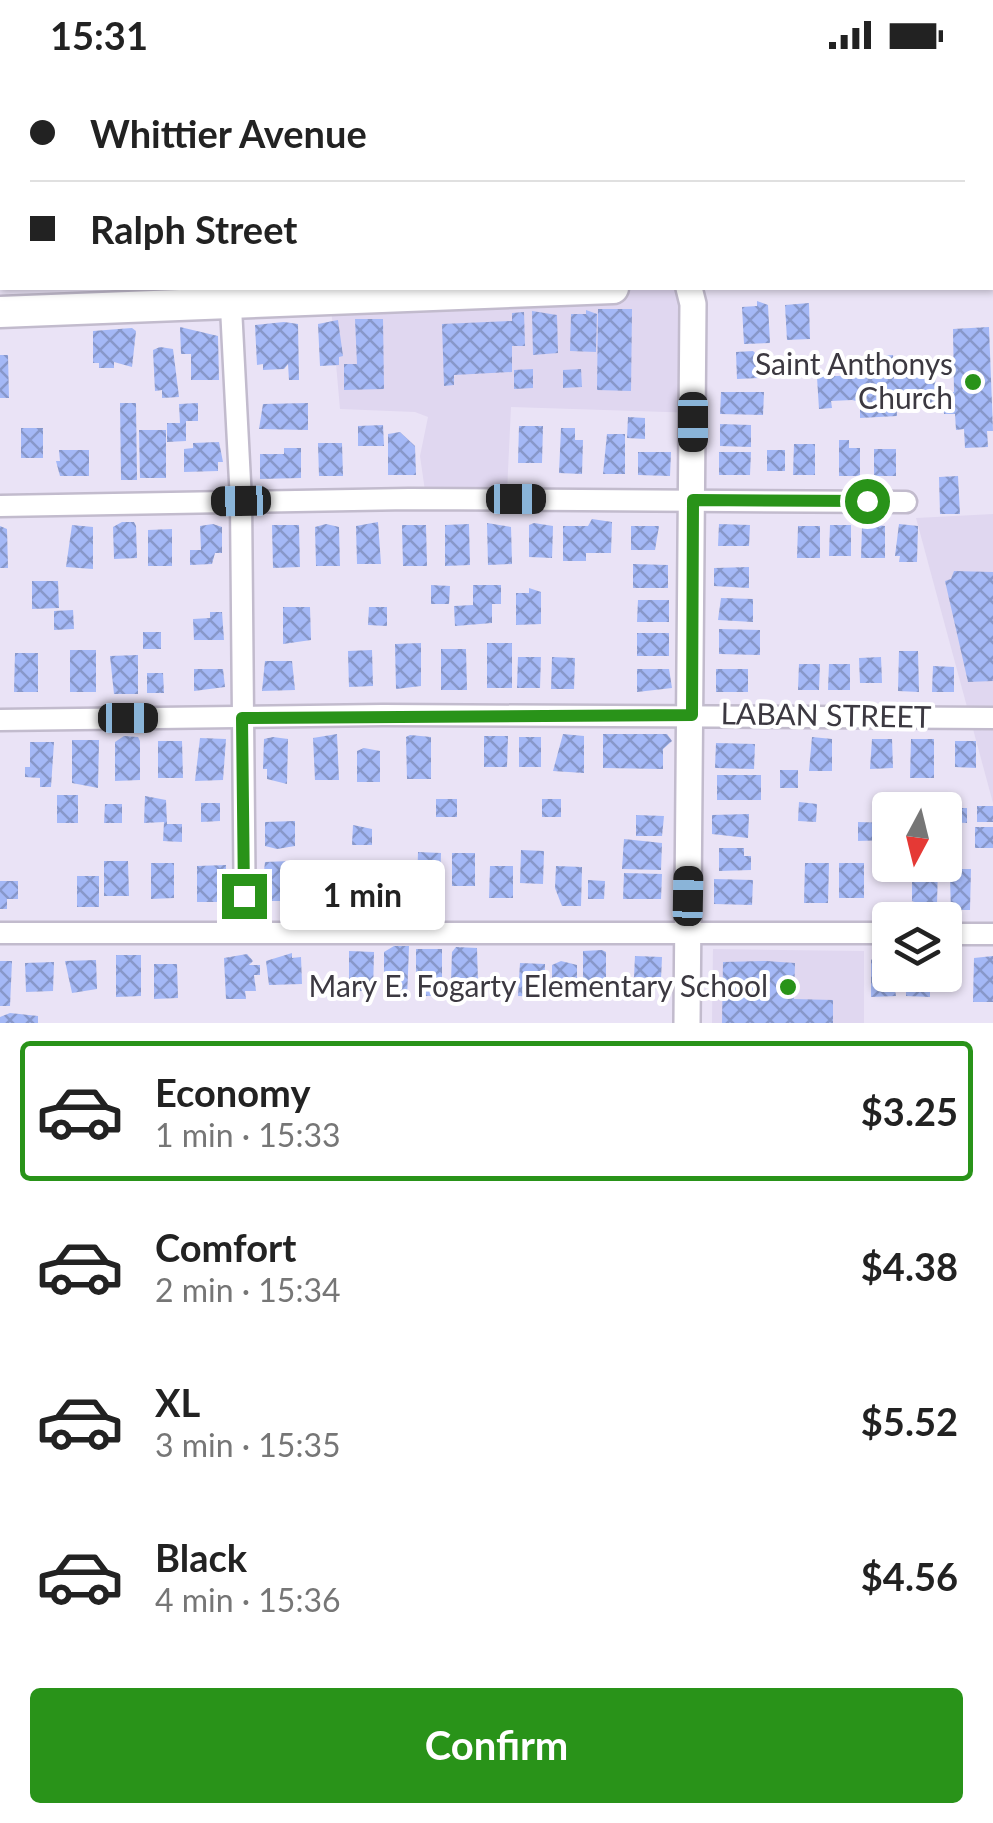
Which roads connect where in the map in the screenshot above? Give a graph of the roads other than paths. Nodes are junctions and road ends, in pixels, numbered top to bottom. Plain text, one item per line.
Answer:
1 (499, 290) edge
2 (690, 290) edge
3 (442, 291) edge
4 (231, 296) edge
5 (15, 304) edge
6 (693, 500) junction
7 (241, 501) junction
8 (906, 502) dead end
9 (0, 506) edge
10 (692, 715) junction
11 (242, 718) junction
12 (993, 718) edge
13 (0, 720) edge
14 (245, 932) junction
15 (687, 932) junction
16 (0, 933) edge
17 (872, 933) edge
18 (962, 934) edge
19 (993, 934) edge
20 (687, 1023) edge

1 - 3 main road
2 - 6 street
3 - 4 main road
4 - 5 main road
4 - 7 street
6 - 7 street
6 - 8 street
6 - 10 street
7 - 9 street
7 - 11 street
10 - 11 street, LABAN STREET
10 - 12 street, LABAN STREET
10 - 15 street
11 - 13 street, LABAN STREET
11 - 14 street
14 - 15 street
14 - 16 street
15 - 17 street
15 - 20 street
18 - 19 street

